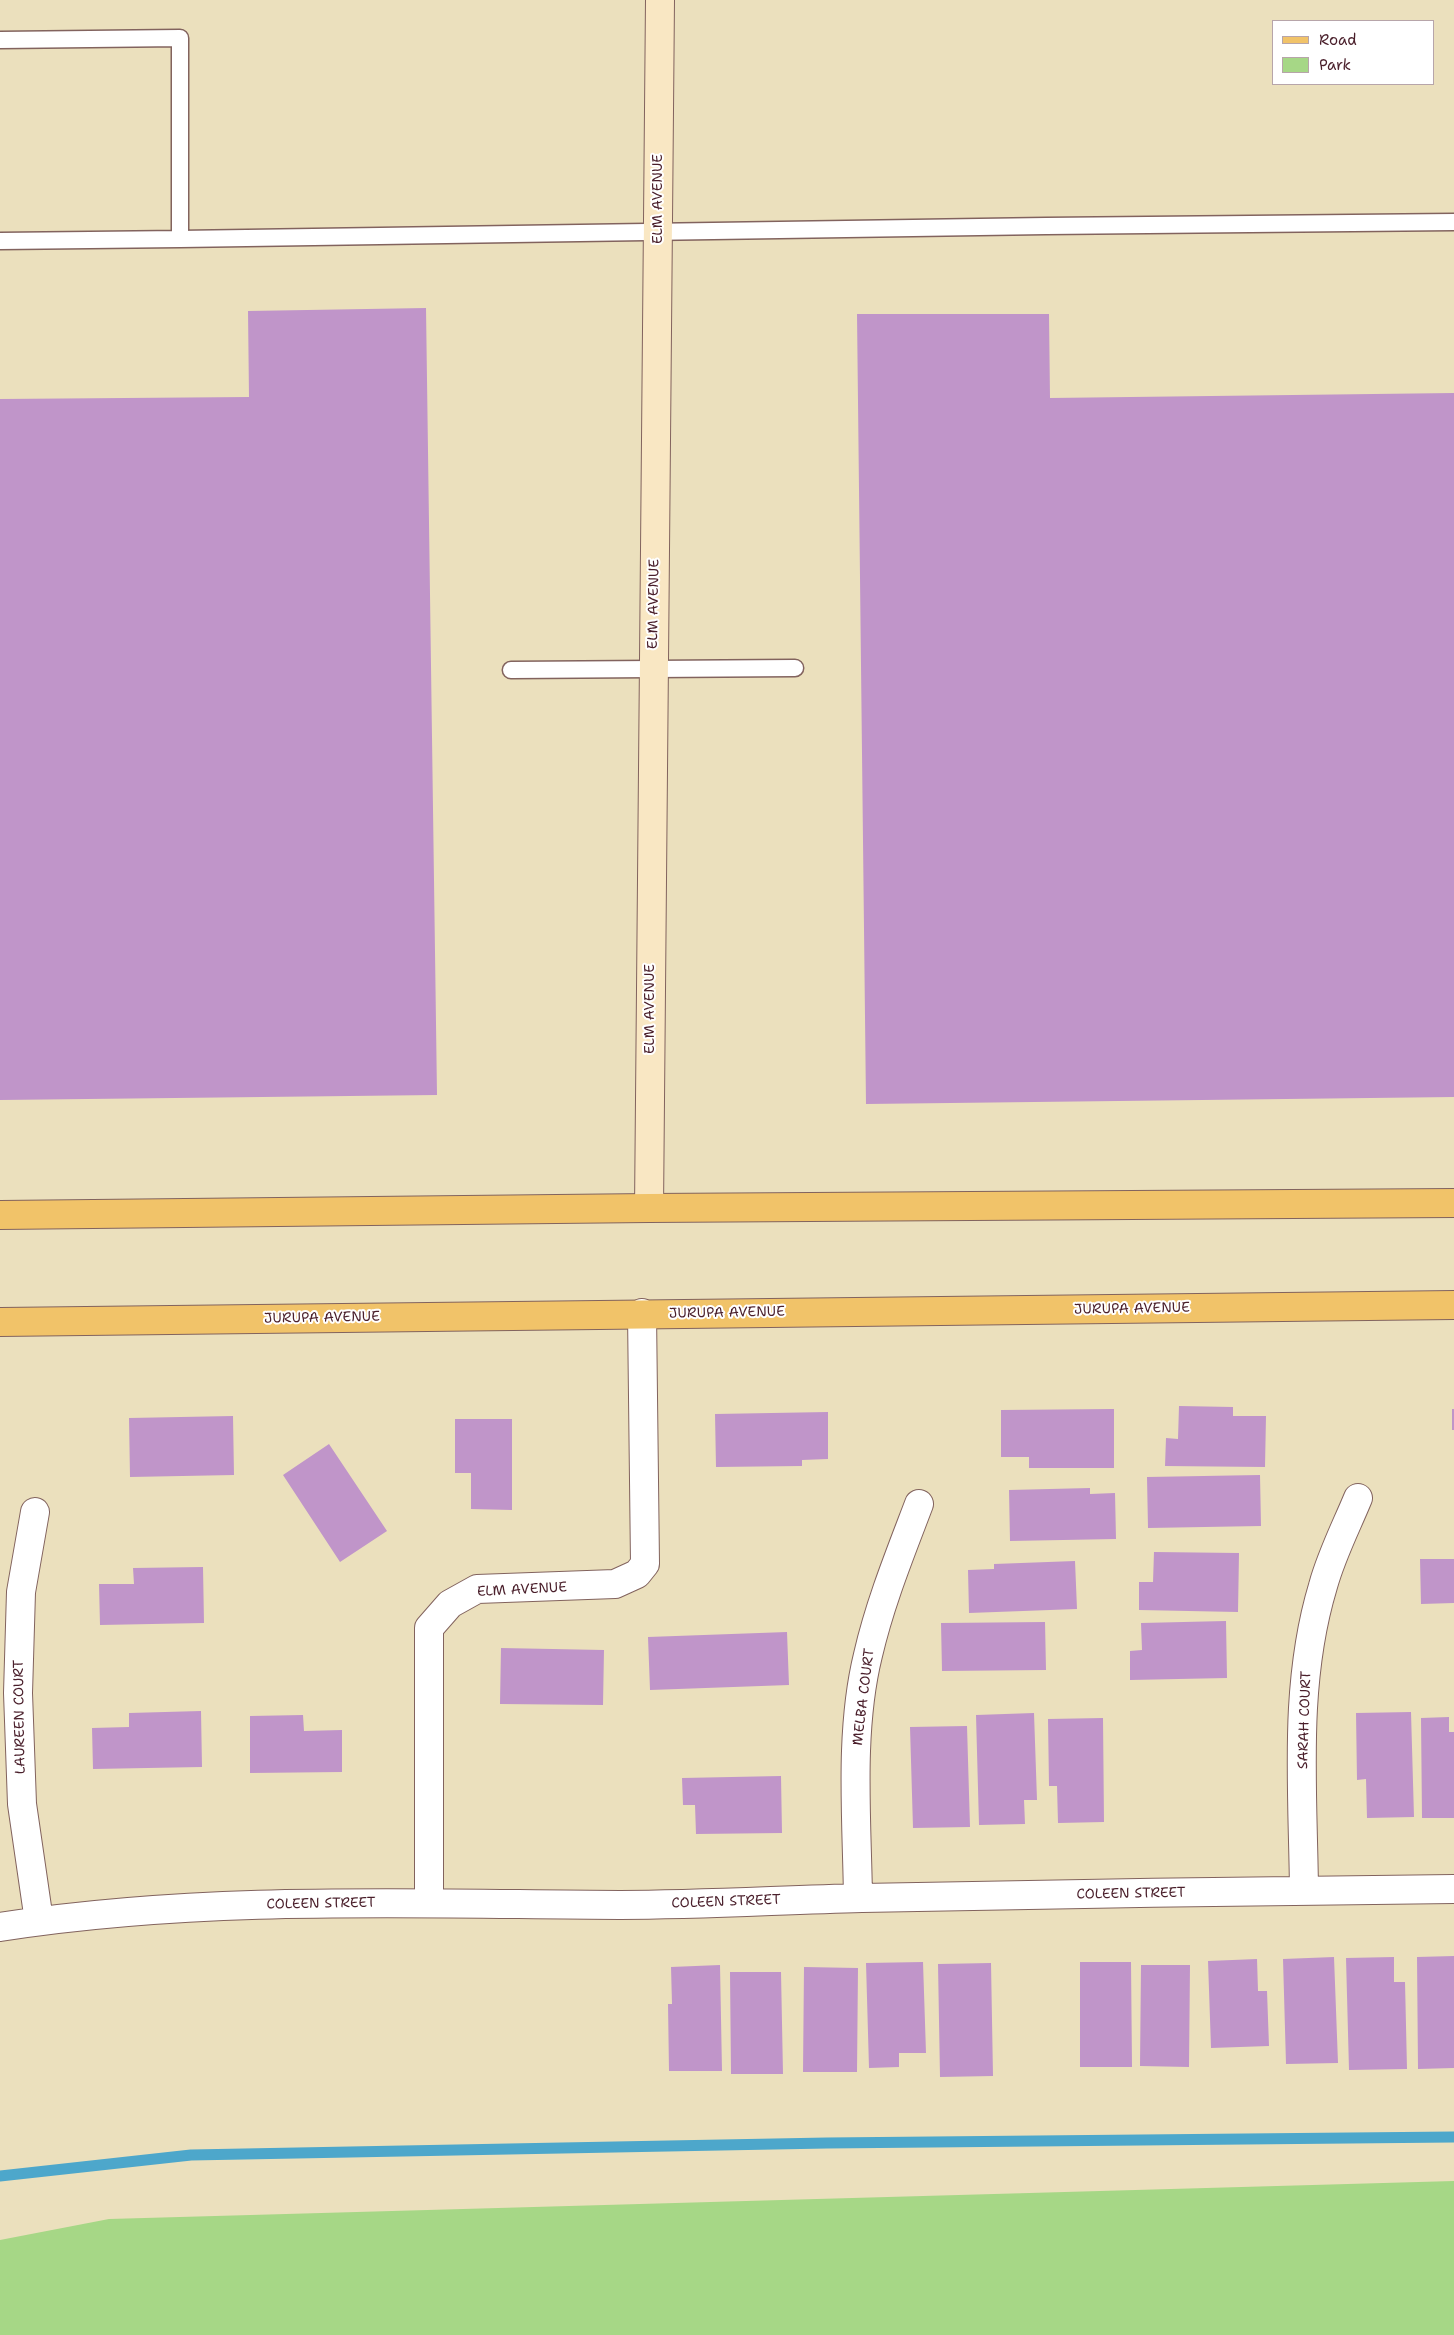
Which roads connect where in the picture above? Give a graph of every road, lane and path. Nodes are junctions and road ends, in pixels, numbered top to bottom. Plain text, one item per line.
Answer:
1 (660, 0) edge
2 (0, 40) edge
3 (1454, 222) edge
4 (658, 232) junction
5 (180, 239) junction
6 (0, 241) edge
7 (795, 668) dead end
8 (653, 669) junction
9 (511, 670) dead end
10 (1454, 1203) edge
11 (649, 1208) junction
12 (0, 1215) edge
13 (1454, 1305) edge
14 (642, 1313) junction
15 (0, 1322) edge
16 (1358, 1498) dead end
17 (919, 1504) dead end
18 (35, 1512) dead end
19 (1454, 1889) edge
20 (1304, 1891) junction
21 (858, 1898) junction
22 (429, 1903) junction
23 (39, 1921) junction
24 (0, 1927) edge

1 - 4 street, ELM AVENUE
2 - 5 lane
3 - 4 lane
4 - 5 lane
4 - 8 street, ELM AVENUE
5 - 6 lane
7 - 8 lane
8 - 9 lane
8 - 11 street, ELM AVENUE
10 - 11 main road
11 - 12 main road
13 - 14 main road, JURUPA AVENUE
14 - 15 main road, JURUPA AVENUE
14 - 22 street, ELM AVENUE
16 - 20 street, SARAH COURT
17 - 21 street, MELBA COURT
18 - 23 street, LAUREEN COURT
19 - 20 street, COLEEN STREET
20 - 21 street, COLEEN STREET
21 - 22 street, COLEEN STREET
22 - 23 street, COLEEN STREET
23 - 24 street, COLEEN STREET

